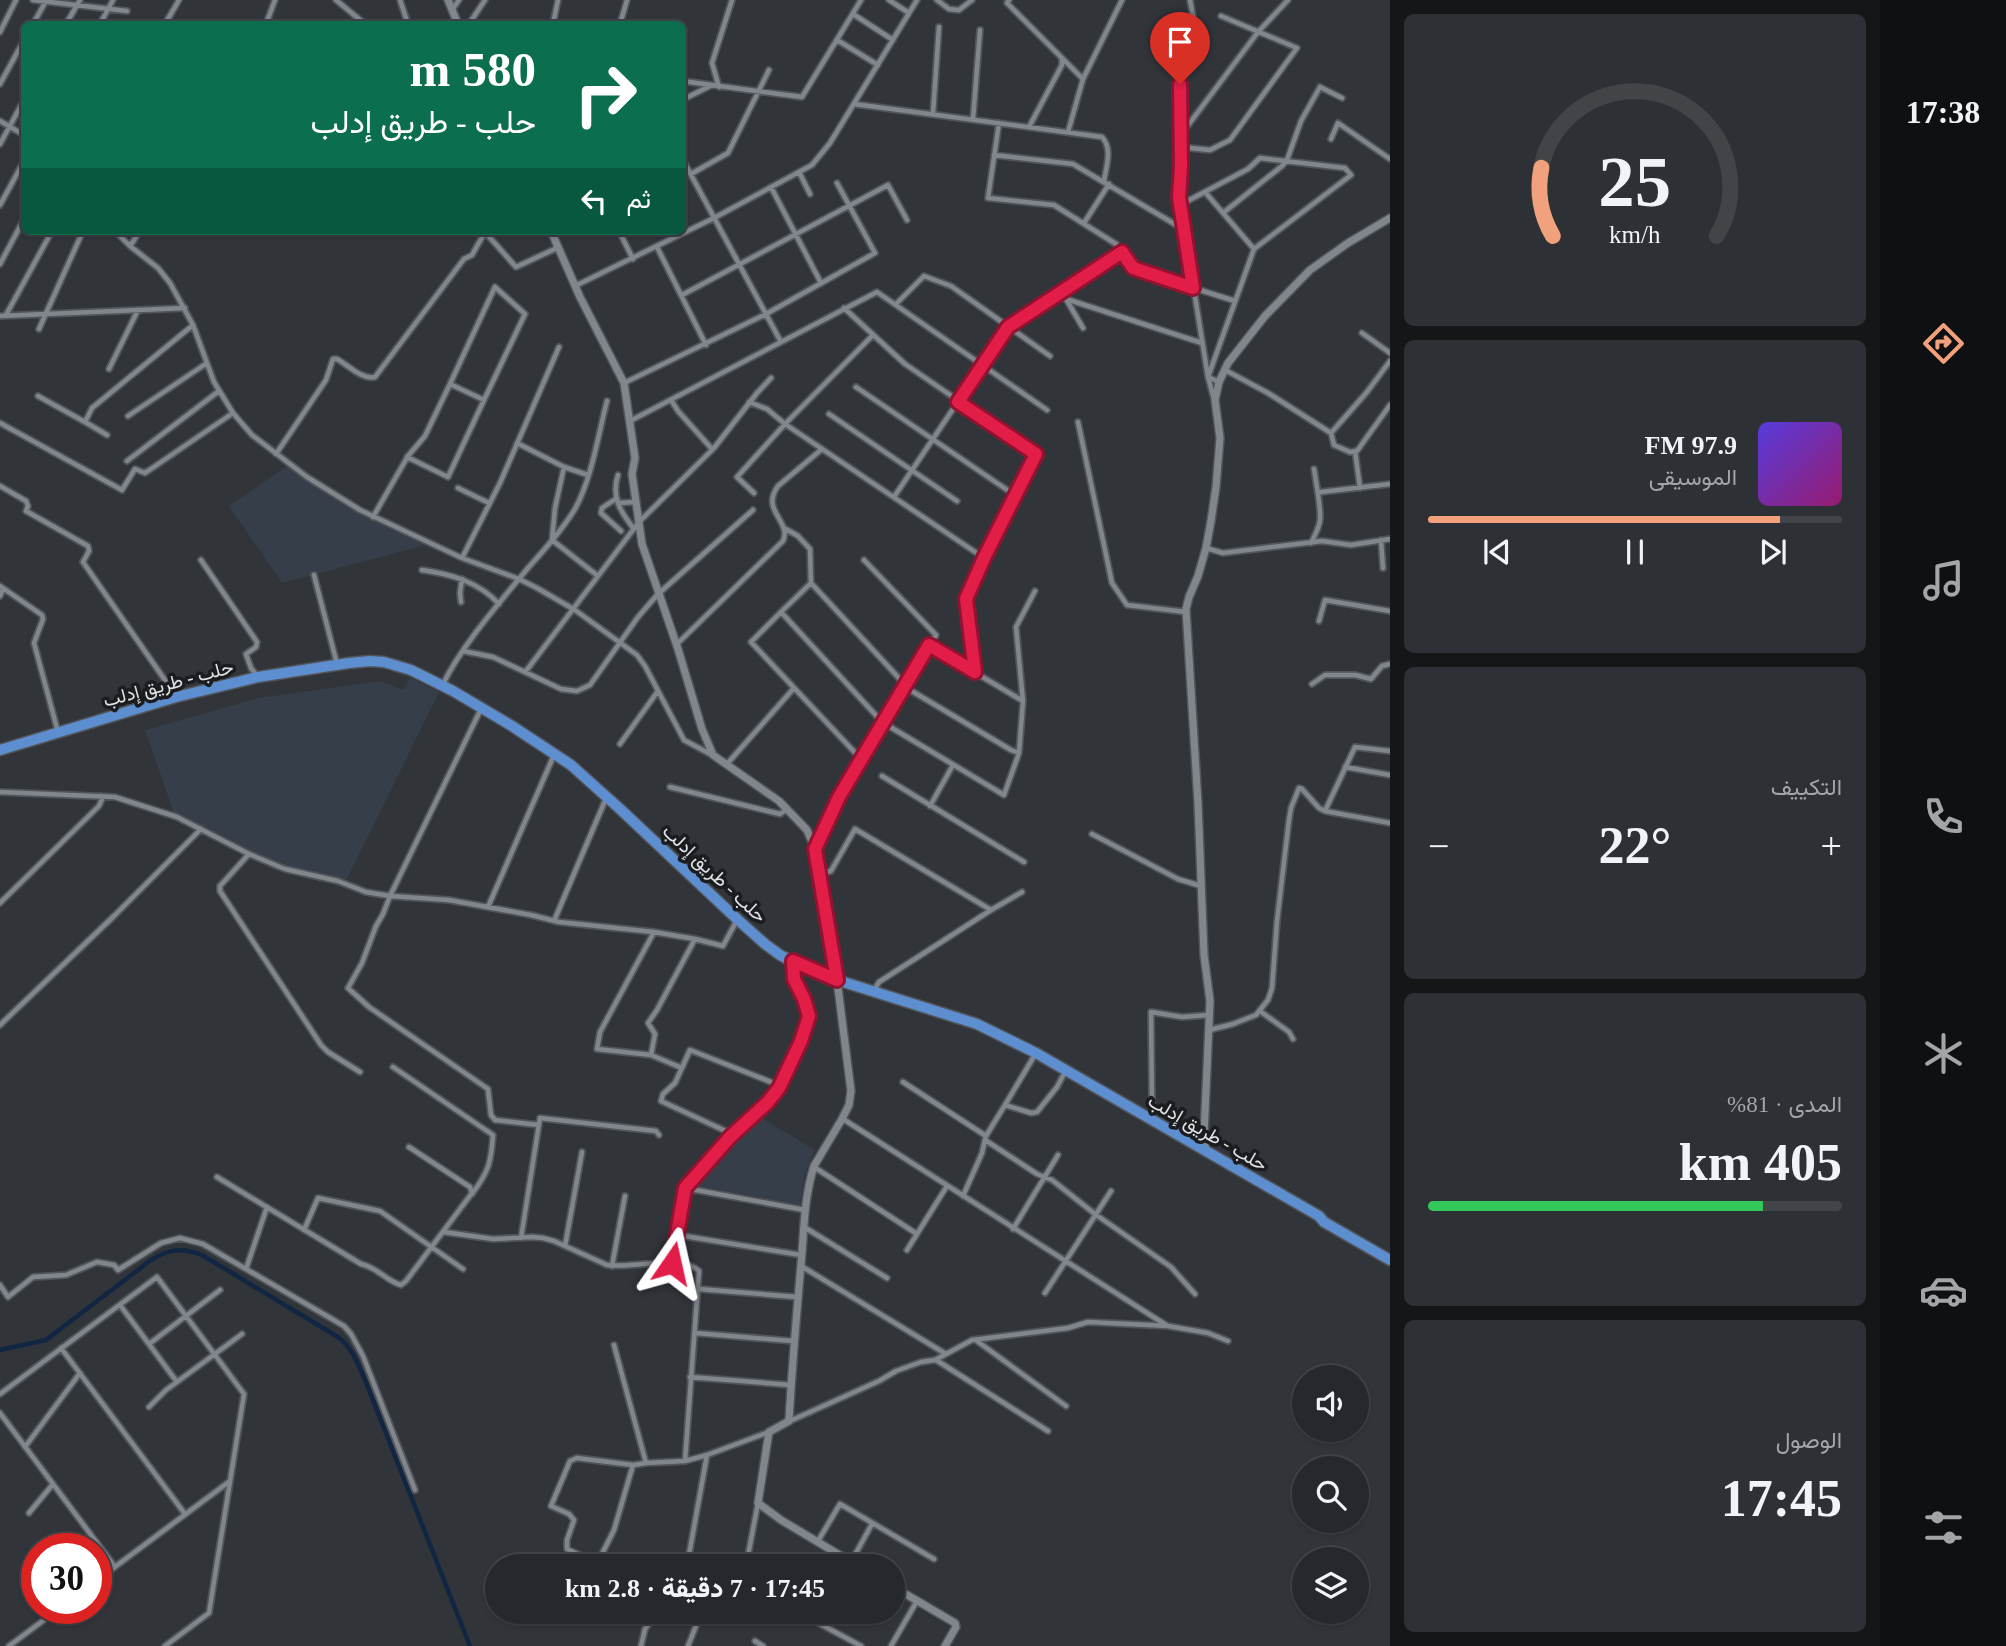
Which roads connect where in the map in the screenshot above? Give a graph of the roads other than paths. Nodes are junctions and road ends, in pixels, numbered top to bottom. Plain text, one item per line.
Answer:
1 (16, 0) edge
2 (33, 0) edge
3 (113, 0) edge
4 (179, 0) edge
5 (275, 0) edge
6 (336, 0) edge
7 (400, 0) edge
8 (448, 0) edge
9 (459, 0) edge
10 (485, 0) edge
11 (558, 0) edge
12 (627, 0) edge
13 (732, 0) edge
14 (861, 0) edge
15 (889, 0) edge
16 (917, 0) edge
17 (937, 0) edge
18 (972, 0) edge
19 (1009, 0) edge
20 (1122, 0) edge
21 (1190, 0) edge
22 (1288, 0) edge
23 (46, 1) edge
24 (78, 3) edge
25 (109, 8) junction
26 (127, 10) dead end
27 (452, 10) junction
28 (909, 13) junction
29 (853, 14) junction
30 (1221, 16) dead end
31 (35, 21) edge
32 (68, 21) edge
33 (102, 21) edge
34 (167, 21) edge
35 (267, 21) edge
36 (362, 21) edge
37 (407, 21) edge
38 (457, 21) edge
39 (471, 21) edge
40 (554, 21) edge
41 (621, 21) edge
42 (939, 27) dead end
43 (979, 30) dead end
44 (0, 32) edge
45 (1258, 32) junction
46 (837, 40) junction
47 (893, 41) junction
48 (21, 46) edge
49 (1062, 58) junction
50 (878, 65) junction
51 (769, 70) dead end
52 (1083, 79) junction
53 (686, 82) edge
54 (0, 84) edge
55 (711, 86) junction
56 (719, 87) junction
57 (758, 92) junction
58 (1342, 97) dead end
59 (686, 98) edge
60 (855, 104) junction
61 (21, 106) edge
62 (933, 113) junction
63 (973, 119) junction
64 (0, 121) edge
65 (999, 123) junction
66 (10, 126) junction
67 (1029, 127) junction
68 (1068, 132) junction
69 (21, 133) edge
70 (1180, 137) junction
71 (1331, 139) dead end
72 (0, 144) edge
73 (1180, 147) junction
74 (994, 155) junction
75 (1390, 159) edge
76 (1287, 160) junction
77 (21, 166) edge
78 (686, 168) edge
79 (799, 172) junction
80 (691, 174) junction
81 (836, 183) dead end
82 (1106, 183) junction
83 (771, 187) junction
84 (1205, 192) junction
85 (810, 194) dead end
86 (0, 205) edge
87 (1180, 205) junction
88 (850, 207) junction
89 (1223, 213) junction
90 (714, 218) junction
91 (1390, 218) edge
92 (908, 220) dead end
93 (1084, 223) junction
94 (21, 225) edge
95 (1183, 229) junction
96 (686, 232) edge
97 (50, 235) edge
98 (81, 235) edge
99 (120, 235) edge
100 (137, 235) edge
101 (483, 235) edge
102 (488, 235) edge
103 (552, 235) edge
104 (621, 235) edge
105 (681, 235) edge
106 (796, 235) junction
107 (130, 246) junction
108 (657, 247) junction
109 (557, 248) junction
110 (1254, 249) junction
111 (1122, 252) junction
112 (633, 259) junction
113 (0, 264) edge
114 (740, 266) junction
115 (821, 283) junction
116 (575, 286) junction
117 (1193, 288) junction
118 (682, 295) junction
119 (1057, 296) junction
120 (1066, 299) junction
121 (1236, 301) junction
122 (896, 304) junction
123 (185, 308) junction
124 (844, 308) junction
125 (138, 310) junction
126 (46, 314) junction
127 (766, 314) junction
128 (3, 315) edge
129 (193, 325) junction
130 (1008, 327) junction
131 (1083, 328) dead end
132 (39, 329) dead end
133 (1362, 333) dead end
134 (872, 336) junction
135 (781, 342) junction
136 (1202, 343) junction
137 (706, 345) junction
138 (559, 347) dead end
139 (1390, 353) edge
140 (1050, 356) dead end
141 (1390, 361) edge
142 (206, 363) junction
143 (982, 366) junction
144 (109, 369) dead end
145 (1224, 370) junction
146 (1208, 377) junction
147 (771, 378) dead end
148 (1219, 382) junction
149 (624, 383) junction
150 (450, 384) junction
151 (856, 387) dead end
152 (219, 391) junction
153 (38, 396) dead end
154 (484, 400) junction
155 (1215, 400) junction
156 (607, 401) dead end
157 (671, 401) junction
158 (749, 402) junction
159 (958, 402) junction
160 (1390, 405) edge
161 (1047, 410) dead end
162 (233, 413) junction
163 (829, 414) dead end
164 (128, 416) dead end
165 (630, 421) junction
166 (85, 422) junction
167 (1078, 422) dead end
168 (0, 423) edge
169 (785, 425) junction
170 (1331, 433) junction
171 (107, 435) dead end
172 (933, 438) junction
173 (517, 443) junction
174 (712, 449) junction
175 (822, 449) junction
176 (1355, 451) junction
177 (276, 454) junction
178 (407, 457) junction
179 (127, 461) dead end
180 (564, 467) junction
181 (1314, 469) dead end
182 (912, 471) junction
183 (588, 475) junction
184 (618, 475) dead end
185 (1390, 484) edge
186 (0, 486) edge
187 (458, 488) dead end
188 (1360, 488) junction
189 (754, 492) dead end
190 (1318, 494) junction
191 (1016, 496) junction
192 (894, 497) junction
193 (617, 500) junction
194 (957, 501) dead end
195 (636, 502) junction
196 (489, 503) junction
197 (753, 510) dead end
198 (373, 517) junction
199 (636, 525) junction
200 (784, 527) junction
201 (621, 531) dead end
202 (1390, 539) edge
203 (552, 540) junction
204 (1381, 540) junction
205 (1311, 543) junction
206 (1206, 548) junction
207 (1223, 553) junction
208 (462, 558) junction
209 (984, 558) junction
210 (1203, 558) junction
211 (864, 560) dead end
212 (201, 561) dead end
213 (1383, 568) dead end
214 (422, 570) dead end
215 (314, 575) dead end
216 (597, 576) junction
217 (462, 579) junction
218 (519, 579) junction
219 (811, 583) junction
220 (2, 587) edge
221 (1035, 591) dead end
222 (658, 594) junction
223 (0, 596) edge
224 (461, 602) dead end
225 (499, 604) junction
226 (572, 609) junction
227 (1390, 611) edge
228 (781, 612) junction
229 (1186, 612) junction
230 (1319, 621) dead end
231 (620, 643) junction
232 (676, 645) junction
233 (929, 645) junction
234 (463, 651) junction
235 (338, 664) junction
236 (1390, 664) edge
237 (526, 671) junction
238 (975, 672) junction
239 (258, 677) junction
240 (1312, 684) dead end
241 (442, 685) junction
242 (905, 687) junction
243 (794, 688) junction
244 (658, 691) junction
245 (176, 697) junction
246 (1023, 701) junction
247 (481, 708) junction
248 (883, 722) junction
249 (58, 732) junction
250 (620, 744) dead end
251 (0, 750) edge
252 (1390, 751) edge
253 (1019, 752) junction
254 (554, 754) junction
255 (713, 755) junction
256 (861, 760) junction
257 (727, 765) junction
258 (953, 765) junction
259 (1345, 767) junction
260 (1390, 775) edge
261 (882, 776) dead end
262 (670, 787) dead end
263 (0, 792) edge
264 (101, 796) junction
265 (607, 796) junction
266 (930, 806) junction
267 (787, 809) junction
268 (1325, 811) junction
269 (1390, 823) edge
270 (201, 829) junction
271 (1092, 834) dead end
272 (815, 849) junction
273 (249, 854) junction
274 (1024, 862) dead end
275 (819, 875) junction
276 (1201, 886) junction
277 (1022, 892) dead end
278 (390, 896) junction
279 (0, 903) edge
280 (488, 907) junction
281 (991, 910) junction
282 (737, 919) junction
283 (554, 921) junction
284 (653, 932) junction
285 (695, 939) junction
286 (793, 961) junction
287 (837, 980) junction
288 (873, 992) junction
289 (1260, 1011) junction
290 (1210, 1015) junction
291 (0, 1025) edge
292 (1209, 1030) junction
293 (1293, 1039) dead end
294 (1036, 1053) junction
295 (651, 1055) junction
296 (393, 1067) dead end
297 (682, 1068) junction
298 (1066, 1072) junction
299 (360, 1073) dead end
300 (904, 1082) dead end
301 (780, 1086) junction
302 (1152, 1102) dead end
303 (1005, 1105) junction
304 (842, 1119) junction
305 (539, 1125) junction
306 (659, 1135) dead end
307 (732, 1135) junction
308 (986, 1138) junction
309 (409, 1147) dead end
310 (582, 1152) dead end
311 (1206, 1152) junction
312 (1058, 1155) dead end
313 (814, 1166) junction
314 (217, 1177) dead end
315 (1044, 1177) junction
316 (947, 1186) junction
317 (685, 1188) junction
318 (1111, 1191) dead end
319 (625, 1196) dead end
320 (963, 1196) junction
321 (469, 1198) junction
322 (267, 1207) junction
323 (805, 1210) junction
324 (1095, 1214) junction
325 (1319, 1216) junction
326 (803, 1226) junction
327 (1013, 1229) junction
328 (304, 1230) junction
329 (444, 1231) junction
330 (917, 1234) junction
331 (678, 1235) junction
332 (521, 1238) junction
333 (565, 1246) junction
334 (432, 1247) junction
335 (907, 1250) dead end
336 (1390, 1252) edge
337 (802, 1255) junction
338 (1390, 1260) edge
339 (1065, 1261) junction
340 (672, 1263) junction
341 (800, 1265) junction
342 (612, 1266) junction
343 (246, 1269) junction
344 (463, 1269) dead end
345 (887, 1278) dead end
346 (0, 1285) edge
347 (699, 1289) junction
348 (220, 1290) dead end
349 (1045, 1293) dead end
350 (1195, 1294) dead end
351 (797, 1297) junction
352 (120, 1304) junction
353 (186, 1317) junction
354 (1168, 1326) junction
355 (695, 1332) junction
356 (242, 1334) dead end
357 (793, 1340) junction
358 (976, 1340) junction
359 (1228, 1341) dead end
360 (149, 1345) junction
361 (614, 1345) dead end
362 (61, 1348) junction
363 (214, 1354) junction
364 (947, 1354) junction
365 (935, 1360) junction
366 (80, 1373) junction
367 (690, 1377) junction
368 (177, 1382) junction
369 (791, 1385) junction
370 (0, 1394) edge
371 (1066, 1406) dead end
372 (149, 1407) dead end
373 (0, 1413) edge
374 (789, 1422) junction
375 (1048, 1431) dead end
376 (769, 1432) junction
377 (25, 1447) junction
378 (707, 1455) junction
379 (685, 1461) junction
380 (646, 1462) junction
381 (633, 1465) junction
382 (230, 1481) junction
383 (52, 1484) junction
384 (415, 1490) dead end
385 (758, 1503) junction
386 (29, 1513) dead end
387 (185, 1514) junction
388 (872, 1524) junction
389 (817, 1542) junction
390 (577, 1554) edge
391 (604, 1554) edge
392 (689, 1554) edge
393 (748, 1554) edge
394 (838, 1554) edge
395 (859, 1554) edge
396 (934, 1559) dead end
397 (115, 1567) junction
398 (112, 1569) edge
399 (905, 1594) edge
400 (917, 1601) junction
401 (39, 1624) edge
402 (649, 1624) edge
403 (697, 1624) edge
404 (820, 1624) edge
405 (755, 1641) dead end
406 (9, 1646) edge
407 (165, 1646) edge
408 (641, 1646) edge
409 (688, 1646) edge
410 (763, 1646) edge
411 (861, 1646) edge
412 (891, 1646) edge
413 (945, 1646) edge

1 - 44 street
2 - 23 street
3 - 25 street
4 - 34 street
5 - 35 street
6 - 36 street
7 - 37 street
8 - 27 street
9 - 27 street
10 - 39 street
11 - 40 street
12 - 41 street
13 - 56 street
14 - 29 street
15 - 28 street
16 - 28 street
17 - 18 street
19 - 49 street
20 - 52 street
21 - 70 street
22 - 45 street
23 - 24 street
23 - 31 street
24 - 25 street
24 - 32 street
25 - 26 street
25 - 33 street
27 - 38 street
28 - 47 street
29 - 46 street
29 - 47 street
30 - 45 street
42 - 62 street
43 - 63 street
45 - 70 street
45 - 73 street
46 - 50 street
46 - 57 street
47 - 50 street
48 - 54 street
49 - 52 street
49 - 67 street
50 - 60 street
51 - 57 street
52 - 68 street
53 - 55 street
55 - 56 street
55 - 59 street
56 - 57 street
57 - 80 street
58 - 76 street
60 - 62 street
60 - 79 street
61 - 66 street
62 - 63 street
63 - 65 street
64 - 66 street
65 - 67 street
65 - 74 street
66 - 69 street
66 - 72 street
67 - 68 street
68 - 82 street
70 - 73 street
71 - 75 street
73 - 87 street
74 - 82 street
74 - 93 street
76 - 84 street
76 - 89 street
76 - 110 street
77 - 86 street
78 - 80 street
79 - 83 street
79 - 85 street
80 - 90 street
81 - 88 street
82 - 93 street
82 - 95 street
83 - 90 street
83 - 106 street
84 - 87 street
84 - 89 street
87 - 95 street
88 - 92 street
88 - 106 street
88 - 115 street
89 - 110 street
90 - 96 street
90 - 114 street
91 - 145 street
93 - 111 street
94 - 113 street
95 - 117 street
97 - 128 street
98 - 126 street
99 - 107 street
100 - 107 street
101 - 177 street
102 - 109 street
103 - 109 street
104 - 112 street
105 - 108 street
106 - 114 street
106 - 115 street
107 - 123 street
108 - 112 street
108 - 118 street
109 - 116 street
110 - 121 street
111 - 117 street
111 - 119 street
112 - 116 street
114 - 118 street
114 - 127 street
115 - 127 street
116 - 149 street
117 - 121 street
117 - 136 street
118 - 137 street
119 - 120 street
119 - 130 street
120 - 131 street
120 - 136 street
121 - 146 street
122 - 124 street
122 - 130 street
122 - 143 street
123 - 125 street
123 - 129 street
124 - 134 street
124 - 135 street
125 - 126 street
125 - 144 street
126 - 128 street
126 - 132 street
127 - 135 street
127 - 137 street
129 - 142 street
129 - 166 street
130 - 140 street
130 - 143 street
133 - 139 street
134 - 159 street
134 - 169 street
135 - 157 street
136 - 146 street
137 - 149 street
138 - 173 street
141 - 170 street
142 - 152 street
142 - 164 street
143 - 159 street
143 - 161 street
145 - 148 street
145 - 170 street
146 - 148 street
146 - 155 street
147 - 158 street
148 - 155 street
149 - 165 street
150 - 154 street
150 - 154 street
150 - 178 street
151 - 172 street
152 - 162 street
152 - 179 street
153 - 166 street
154 - 178 street
155 - 206 street
156 - 183 street
157 - 165 street
157 - 174 street
158 - 169 street
158 - 174 street
159 - 172 street
159 - 191 street
160 - 176 street
162 - 168 street
162 - 177 street
163 - 182 street
165 - 195 street
166 - 171 street
167 - 229 street
169 - 175 street
169 - 189 street
170 - 176 street
172 - 182 street
172 - 191 street
173 - 180 street
173 - 196 street
174 - 199 street
175 - 192 street
175 - 200 street
176 - 188 street
177 - 198 street
178 - 198 street
180 - 183 street
180 - 203 street
181 - 190 street
182 - 192 street
182 - 194 street
183 - 203 street
184 - 193 street
185 - 188 street
186 - 245 street
187 - 196 street
188 - 190 street
190 - 205 street
191 - 209 street
192 - 209 street
193 - 195 street
193 - 199 street
193 - 201 street
195 - 199 street
196 - 208 street
197 - 222 street
198 - 208 street
199 - 216 street
199 - 222 street
200 - 219 street
200 - 232 street
202 - 204 street
203 - 216 street
203 - 218 street
204 - 205 street
204 - 213 street
205 - 207 street
206 - 207 street
206 - 210 street
207 - 210 street
208 - 218 street
209 - 238 street
210 - 229 street
211 - 233 street
212 - 239 street
214 - 217 street
215 - 235 street
216 - 226 street
217 - 224 street
217 - 225 street
218 - 225 street
218 - 226 street
219 - 228 street
219 - 242 street
220 - 223 street
220 - 249 street
221 - 246 street
222 - 231 street
222 - 232 street
225 - 234 street
226 - 231 street
226 - 237 street
227 - 230 street
228 - 243 street
228 - 248 street
229 - 276 street
231 - 237 street
231 - 244 street
232 - 255 street
233 - 238 street
233 - 242 street
234 - 237 street
234 - 241 street
235 - 239 highway, حلب - طريق إدلب
235 - 241 highway, حلب - طريق إدلب
236 - 240 street
238 - 246 street
239 - 245 highway, حلب - طريق إدلب
241 - 247 highway, حلب - طريق إدلب
242 - 248 street
242 - 253 street
243 - 256 street
243 - 257 street
244 - 250 street
244 - 255 street
245 - 249 highway, حلب - طريق إدلب
246 - 253 street
247 - 254 highway, حلب - طريق إدلب
247 - 278 street
248 - 256 street
248 - 258 street
249 - 251 highway, حلب - طريق إدلب
252 - 259 street
253 - 258 street
254 - 265 highway, حلب - طريق إدلب
254 - 280 street
255 - 257 street
256 - 272 street
257 - 267 street
258 - 266 street
259 - 260 street
259 - 268 street
261 - 266 street
262 - 267 street
263 - 264 street
264 - 270 street
264 - 279 street
265 - 282 highway, حلب - طريق إدلب
265 - 283 street
266 - 274 street
267 - 272 street
268 - 269 street
268 - 289 street
270 - 273 street
270 - 291 street
271 - 276 street
272 - 275 street
273 - 278 street
273 - 299 street
275 - 281 street
275 - 287 street
276 - 290 street
277 - 281 street
278 - 280 street
278 - 305 street
280 - 283 street
281 - 288 street
282 - 285 street
282 - 286 highway, حلب - طريق إدلب
283 - 284 street
284 - 285 street
284 - 295 street
285 - 295 street
286 - 287 highway, حلب - طريق إدلب
286 - 301 street
287 - 288 highway, حلب - طريق إدلب
287 - 304 street
288 - 294 highway, حلب - طريق إدلب
289 - 292 street
289 - 293 street
290 - 292 street
290 - 302 street
292 - 311 street
294 - 298 highway, حلب - طريق إدلب
294 - 303 street
295 - 297 street
296 - 321 street
297 - 301 street
297 - 307 street
298 - 303 street
298 - 311 highway, حلب - طريق إدلب
300 - 308 street
301 - 307 street
303 - 308 street
304 - 313 street
304 - 316 street
305 - 306 street
305 - 332 street
307 - 317 street
308 - 315 street
308 - 320 street
309 - 321 street
310 - 333 street
311 - 325 highway, حلب - طريق إدلب
312 - 315 street
313 - 323 street
313 - 330 street
314 - 322 street
315 - 324 street
315 - 327 street
316 - 320 street
316 - 330 street
317 - 323 street
317 - 331 street
318 - 324 street
319 - 342 street
320 - 327 street
321 - 329 street
322 - 328 street
322 - 343 street
323 - 326 street
324 - 339 street
324 - 350 street
325 - 336 highway
325 - 338 highway, حلب - طريق إدلب
326 - 337 street
326 - 345 street
327 - 339 street
328 - 334 street
328 - 334 street
329 - 332 street
329 - 334 street
330 - 335 street
331 - 337 street
331 - 340 street
332 - 333 street
333 - 342 street
334 - 344 street
337 - 341 street
339 - 349 street
339 - 354 street
340 - 342 street
340 - 347 street
341 - 351 street
341 - 364 street
343 - 346 street
343 - 384 street
347 - 351 street
347 - 355 street
348 - 353 street
351 - 357 street
352 - 353 street
352 - 360 street
352 - 362 street
353 - 360 street
353 - 363 street
354 - 358 street
354 - 359 street
355 - 357 street
355 - 367 street
356 - 363 street
357 - 369 street
358 - 364 street
358 - 371 street
360 - 368 street
361 - 380 street
362 - 366 street
362 - 370 street
363 - 368 street
363 - 382 street
364 - 365 street
365 - 374 street
365 - 375 street
366 - 377 street
366 - 387 street
367 - 369 street
367 - 379 street
368 - 372 street
369 - 374 street
373 - 377 street
374 - 376 street
376 - 378 street
376 - 385 street
377 - 383 street
378 - 379 street
378 - 392 street
379 - 380 street
380 - 381 street
381 - 390 street
381 - 391 street
382 - 387 street
382 - 407 street
383 - 386 street
383 - 397 street
385 - 389 street
385 - 393 street
387 - 397 street
388 - 389 street
388 - 395 street
388 - 396 street
389 - 394 street
397 - 398 street
399 - 400 street
400 - 412 street
400 - 413 street
401 - 406 street
402 - 408 street
403 - 409 street
404 - 411 street
405 - 410 street

